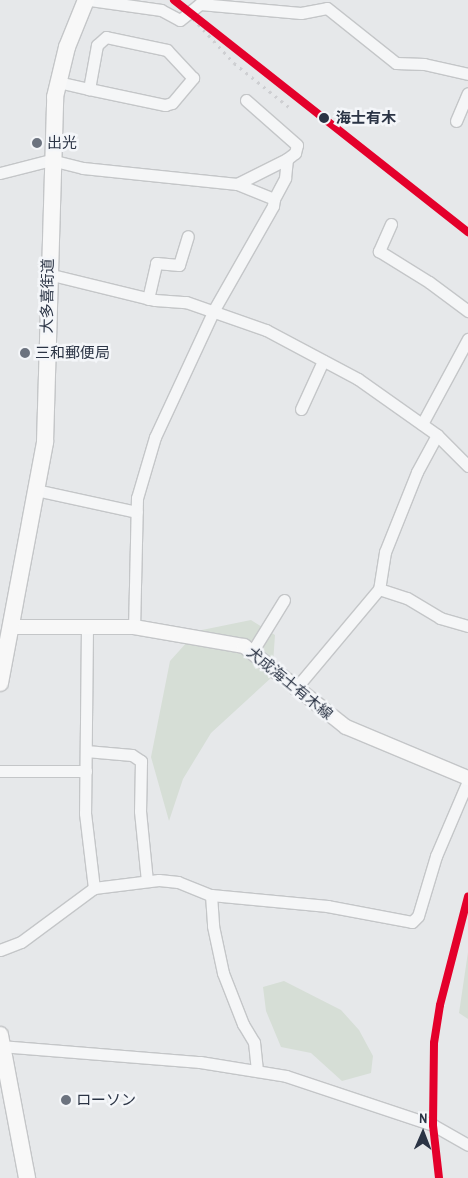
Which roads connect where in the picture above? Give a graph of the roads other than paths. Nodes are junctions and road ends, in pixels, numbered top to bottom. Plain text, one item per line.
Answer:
1 (86, 0) edge
2 (90, 0) edge
3 (329, 4) edge
4 (468, 74) edge
5 (58, 82) junction
6 (89, 89) junction
7 (468, 93) edge
8 (246, 100) dead end
9 (456, 121) dead end
10 (287, 159) junction
11 (51, 160) junction
12 (0, 173) edge
13 (237, 184) junction
14 (274, 198) junction
15 (391, 224) dead end
16 (188, 236) dead end
17 (48, 274) junction
18 (148, 299) junction
19 (214, 310) junction
20 (468, 311) edge
21 (468, 339) edge
22 (323, 362) junction
23 (463, 362) edge
24 (301, 409) dead end
25 (422, 424) junction
26 (437, 435) junction
27 (467, 463) edge
28 (36, 490) junction
29 (137, 512) junction
30 (379, 589) junction
31 (284, 600) dead end
32 (6, 625) edge
33 (468, 626) edge
34 (87, 627) junction
35 (134, 627) junction
36 (252, 652) junction
37 (0, 682) edge
38 (295, 689) junction
39 (86, 751) junction
40 (86, 771) junction
41 (0, 772) edge
42 (468, 779) edge
43 (147, 881) junction
44 (94, 888) junction
45 (211, 895) junction
46 (0, 950) edge
47 (1, 1042) edge
48 (257, 1070) junction
49 (468, 1145) edge
50 (27, 1178) edge

1 - 5 highway, 大多喜街道
2 - 3 street
3 - 4 street
5 - 6 street
5 - 11 highway, 大多喜街道
6 - 6 street
7 - 9 street
8 - 10 street
10 - 13 street
10 - 14 street
11 - 12 street
11 - 13 street
11 - 17 highway, 大多喜街道
13 - 14 street
14 - 19 street
15 - 20 street
16 - 18 street
17 - 18 street
17 - 28 highway, 大多喜街道
18 - 19 street
19 - 22 street
19 - 29 street
21 - 23 street
22 - 24 street
22 - 25 street
23 - 25 street
25 - 26 street
26 - 27 street
26 - 30 street
28 - 29 street
28 - 32 highway, 大多喜街道
29 - 35 street
30 - 33 street
30 - 38 street
31 - 36 street
32 - 34 main road, 犬成海士有木線
32 - 37 highway, 大多喜街道
34 - 35 main road, 犬成海士有木線
34 - 39 street
35 - 36 main road, 犬成海士有木線
36 - 38 main road, 犬成海士有木線
38 - 42 main road, 犬成海士有木線
39 - 40 street
39 - 43 street
40 - 41 street
40 - 44 street
42 - 45 street
43 - 44 street
43 - 45 street
44 - 46 street
45 - 48 street
47 - 48 street
47 - 50 highway
48 - 49 street

